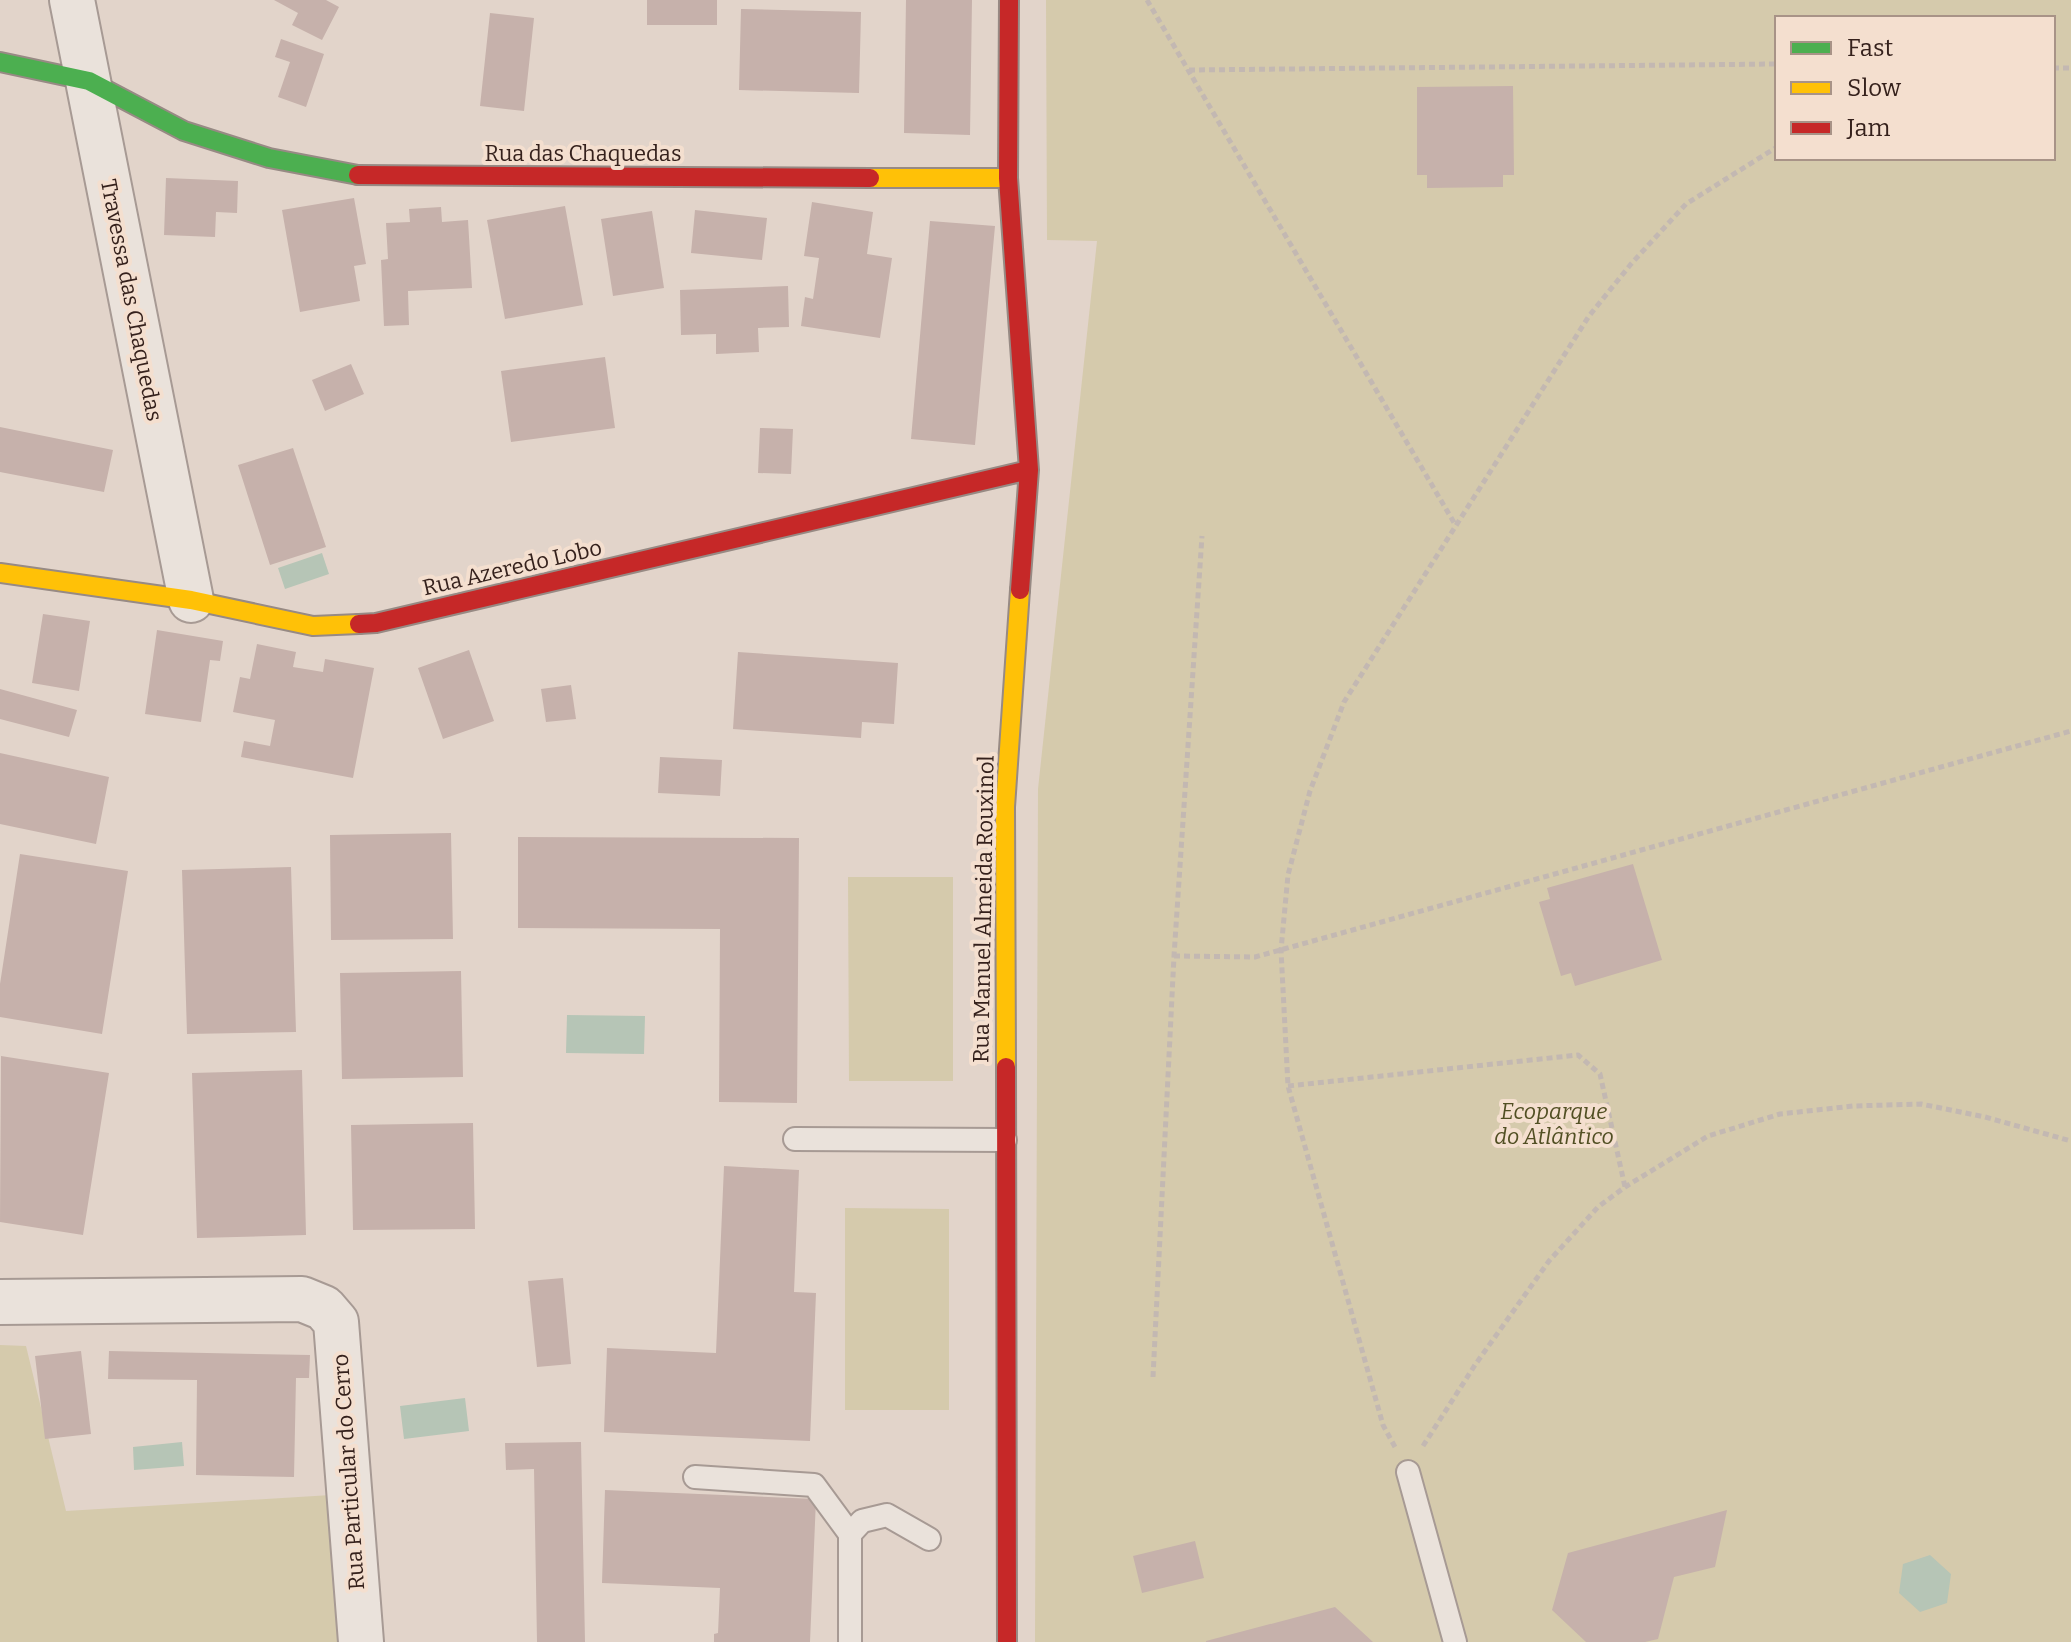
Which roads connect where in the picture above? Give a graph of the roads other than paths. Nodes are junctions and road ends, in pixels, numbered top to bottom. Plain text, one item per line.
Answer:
1 (72, 0) edge
2 (1009, 0) edge
3 (0, 62) edge
4 (89, 81) junction
5 (1008, 178) junction
6 (1029, 470) junction
7 (0, 573) edge
8 (191, 600) junction
9 (795, 1139) dead end
10 (1005, 1140) junction
11 (0, 1302) edge
12 (1408, 1472) road end
13 (695, 1477) dead end
14 (850, 1534) junction
15 (929, 1539) dead end
16 (361, 1642) edge
17 (850, 1642) edge
18 (1007, 1642) edge
19 (1455, 1642) edge

1 - 4 street, Travessa das Chaquedas
2 - 5 street
3 - 4 street, Rua das Chaquedas
4 - 5 street, Rua das Chaquedas
4 - 8 street, Travessa das Chaquedas
5 - 6 street, Rua Manuel Almeida Rouxinol
6 - 8 street, Rua Azeredo Lobo
6 - 10 street, Rua Manuel Almeida Rouxinol
7 - 8 street, Rua Azeredo Lobo
9 - 10 lane
10 - 18 street, Rua Manuel Almeida Rouxinol
11 - 16 street, Rua Particular do Cerro
12 - 19 lane
13 - 14 lane
14 - 15 lane
14 - 17 lane

